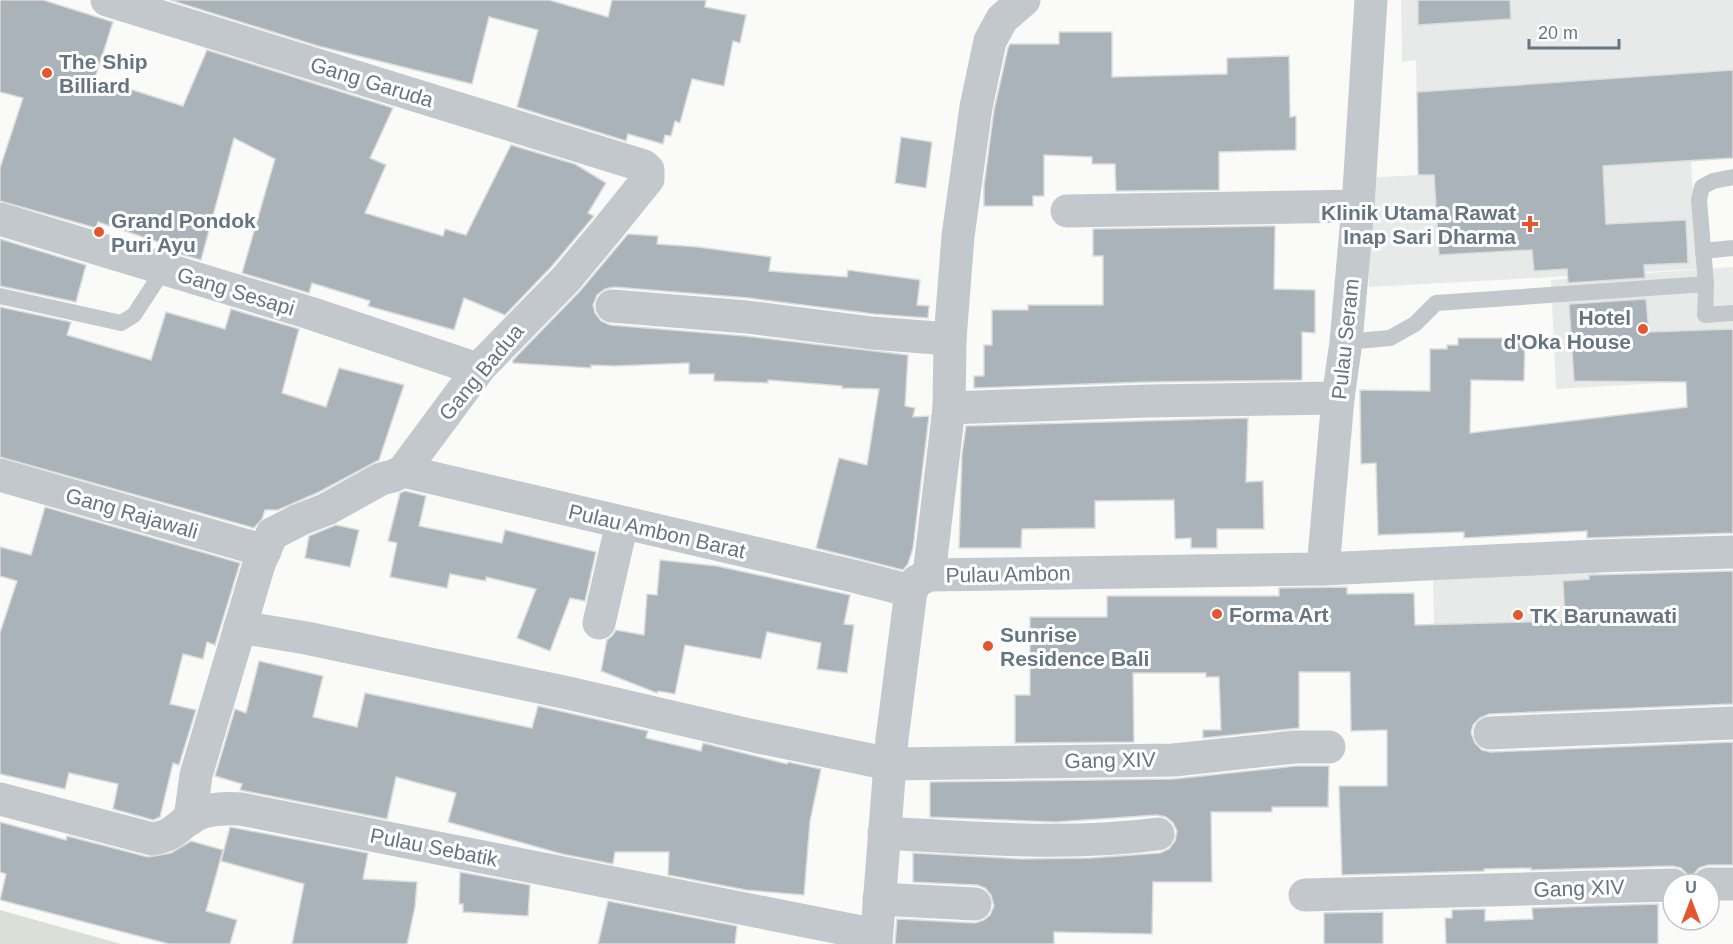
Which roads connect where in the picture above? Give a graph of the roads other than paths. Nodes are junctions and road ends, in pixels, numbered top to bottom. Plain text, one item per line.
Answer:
1 (107, 0) edge
2 (1024, 0) edge
3 (1371, 0) edge
4 (637, 164) joint
5 (1733, 177) edge
6 (1358, 206) junction
7 (1067, 211) dead end
8 (0, 219) edge
9 (1733, 248) edge
10 (1703, 251) junction
11 (164, 269) junction
12 (1706, 284) junction
13 (0, 296) edge
14 (612, 306) dead end
15 (1733, 313) edge
16 (950, 339) junction
17 (1346, 342) junction
18 (471, 367) dead end
19 (1338, 398) junction
20 (949, 408) junction
21 (403, 471) junction
22 (0, 475) edge
23 (622, 523) junction
24 (265, 551) junction
25 (1733, 552) edge
26 (1323, 569) junction
27 (920, 583) junction
28 (599, 623) dead end
29 (240, 627) junction
30 (1733, 723) edge
31 (1490, 733) dead end
32 (1329, 747) dead end
33 (890, 764) junction
34 (0, 799) edge
35 (190, 819) junction
36 (884, 833) junction
37 (1158, 834) dead end
38 (1661, 885) edge
39 (1305, 895) dead end
40 (879, 899) junction
41 (975, 904) dead end
42 (876, 939) edge

1 - 4 street, Gang Garuda
2 - 16 street
3 - 6 street, Pulau Seram
4 - 21 street, Gang Badua
5 - 10 lane
6 - 7 street
6 - 17 street, Pulau Seram
8 - 11 street, Gang Sesapi
9 - 10 lane
10 - 12 lane
11 - 13 lane
11 - 18 street, Gang Sesapi
12 - 15 lane
12 - 17 lane
14 - 16 street
16 - 20 street
17 - 19 street, Pulau Seram
19 - 20 street
19 - 26 street, Pulau Seram
20 - 27 street
21 - 23 street, Pulau Ambon Barat
21 - 24 street
22 - 24 street, Gang Rajawali
23 - 27 street, Pulau Ambon Barat
23 - 28 street
24 - 29 street
25 - 26 street, Pulau Ambon
26 - 27 street, Pulau Ambon
27 - 33 street
29 - 33 street, Gang XIV
29 - 35 street
30 - 31 street
32 - 33 street, Gang XIV
33 - 36 street
34 - 35 street, Pulau Sebatik
35 - 42 street, Pulau Sebatik
36 - 37 street
36 - 40 street
38 - 39 street, Gang XIV
40 - 41 street
40 - 42 street

